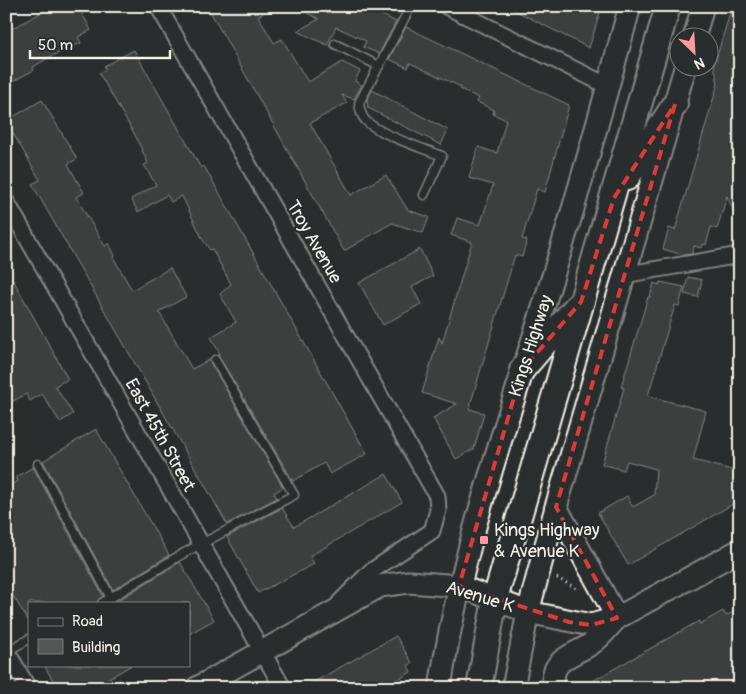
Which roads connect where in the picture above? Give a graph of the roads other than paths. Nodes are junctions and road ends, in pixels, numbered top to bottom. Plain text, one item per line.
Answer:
1 (158, 6) edge
2 (410, 6) edge
3 (446, 6) edge
4 (630, 6) edge
5 (668, 6) edge
6 (703, 6) edge
7 (697, 28) edge
8 (335, 44) dead end
9 (379, 66) junction
10 (682, 78) edge
11 (608, 86) junction
12 (675, 104) junction
13 (424, 195) dead end
14 (614, 198) junction
15 (6, 201) edge
16 (740, 255) edge
17 (623, 275) junction
18 (581, 302) junction
19 (214, 360) dead end
20 (522, 370) junction
21 (38, 464) dead end
22 (556, 508) junction
23 (201, 546) junction
24 (738, 556) edge
25 (459, 586) junction
26 (111, 598) junction
27 (495, 599) junction
28 (104, 602) edge
29 (528, 612) junction
30 (330, 613) junction
31 (617, 618) junction
32 (28, 640) edge
33 (6, 651) edge
34 (261, 651) junction
35 (28, 688) edge
36 (197, 688) edge
37 (283, 688) edge
38 (440, 688) edge
39 (478, 688) edge
40 (513, 688) edge
41 (553, 688) edge

1 - 30 street, Troy Avenue
2 - 9 lane
3 - 11 street
4 - 11 street, Kings Highway
5 - 14 main road, Kings Highway
6 - 7 street
8 - 9 lane
9 - 13 lane
10 - 12 street
11 - 20 street, Kings Highway
12 - 14 main road
12 - 17 street
14 - 18 main road, Kings Highway
15 - 23 street, East 45th Street
16 - 17 street
17 - 22 street
18 - 20 main road
18 - 27 main road, Kings Highway
19 - 23 lane
20 - 25 street, Kings Highway
21 - 26 lane
22 - 29 street
22 - 31 street
23 - 26 lane
23 - 34 street, East 45th Street
24 - 31 street, Avenue K
25 - 27 street, Avenue K
25 - 30 street, Avenue K
25 - 38 street, Kings Highway
26 - 28 lane
27 - 29 street, Avenue K
27 - 39 main road, Kings Highway
29 - 31 street, Avenue K
29 - 40 street
30 - 34 street, Avenue K
31 - 41 street
32 - 33 lane
33 - 35 street
34 - 36 street, Avenue K
34 - 37 street, East 45th Street

